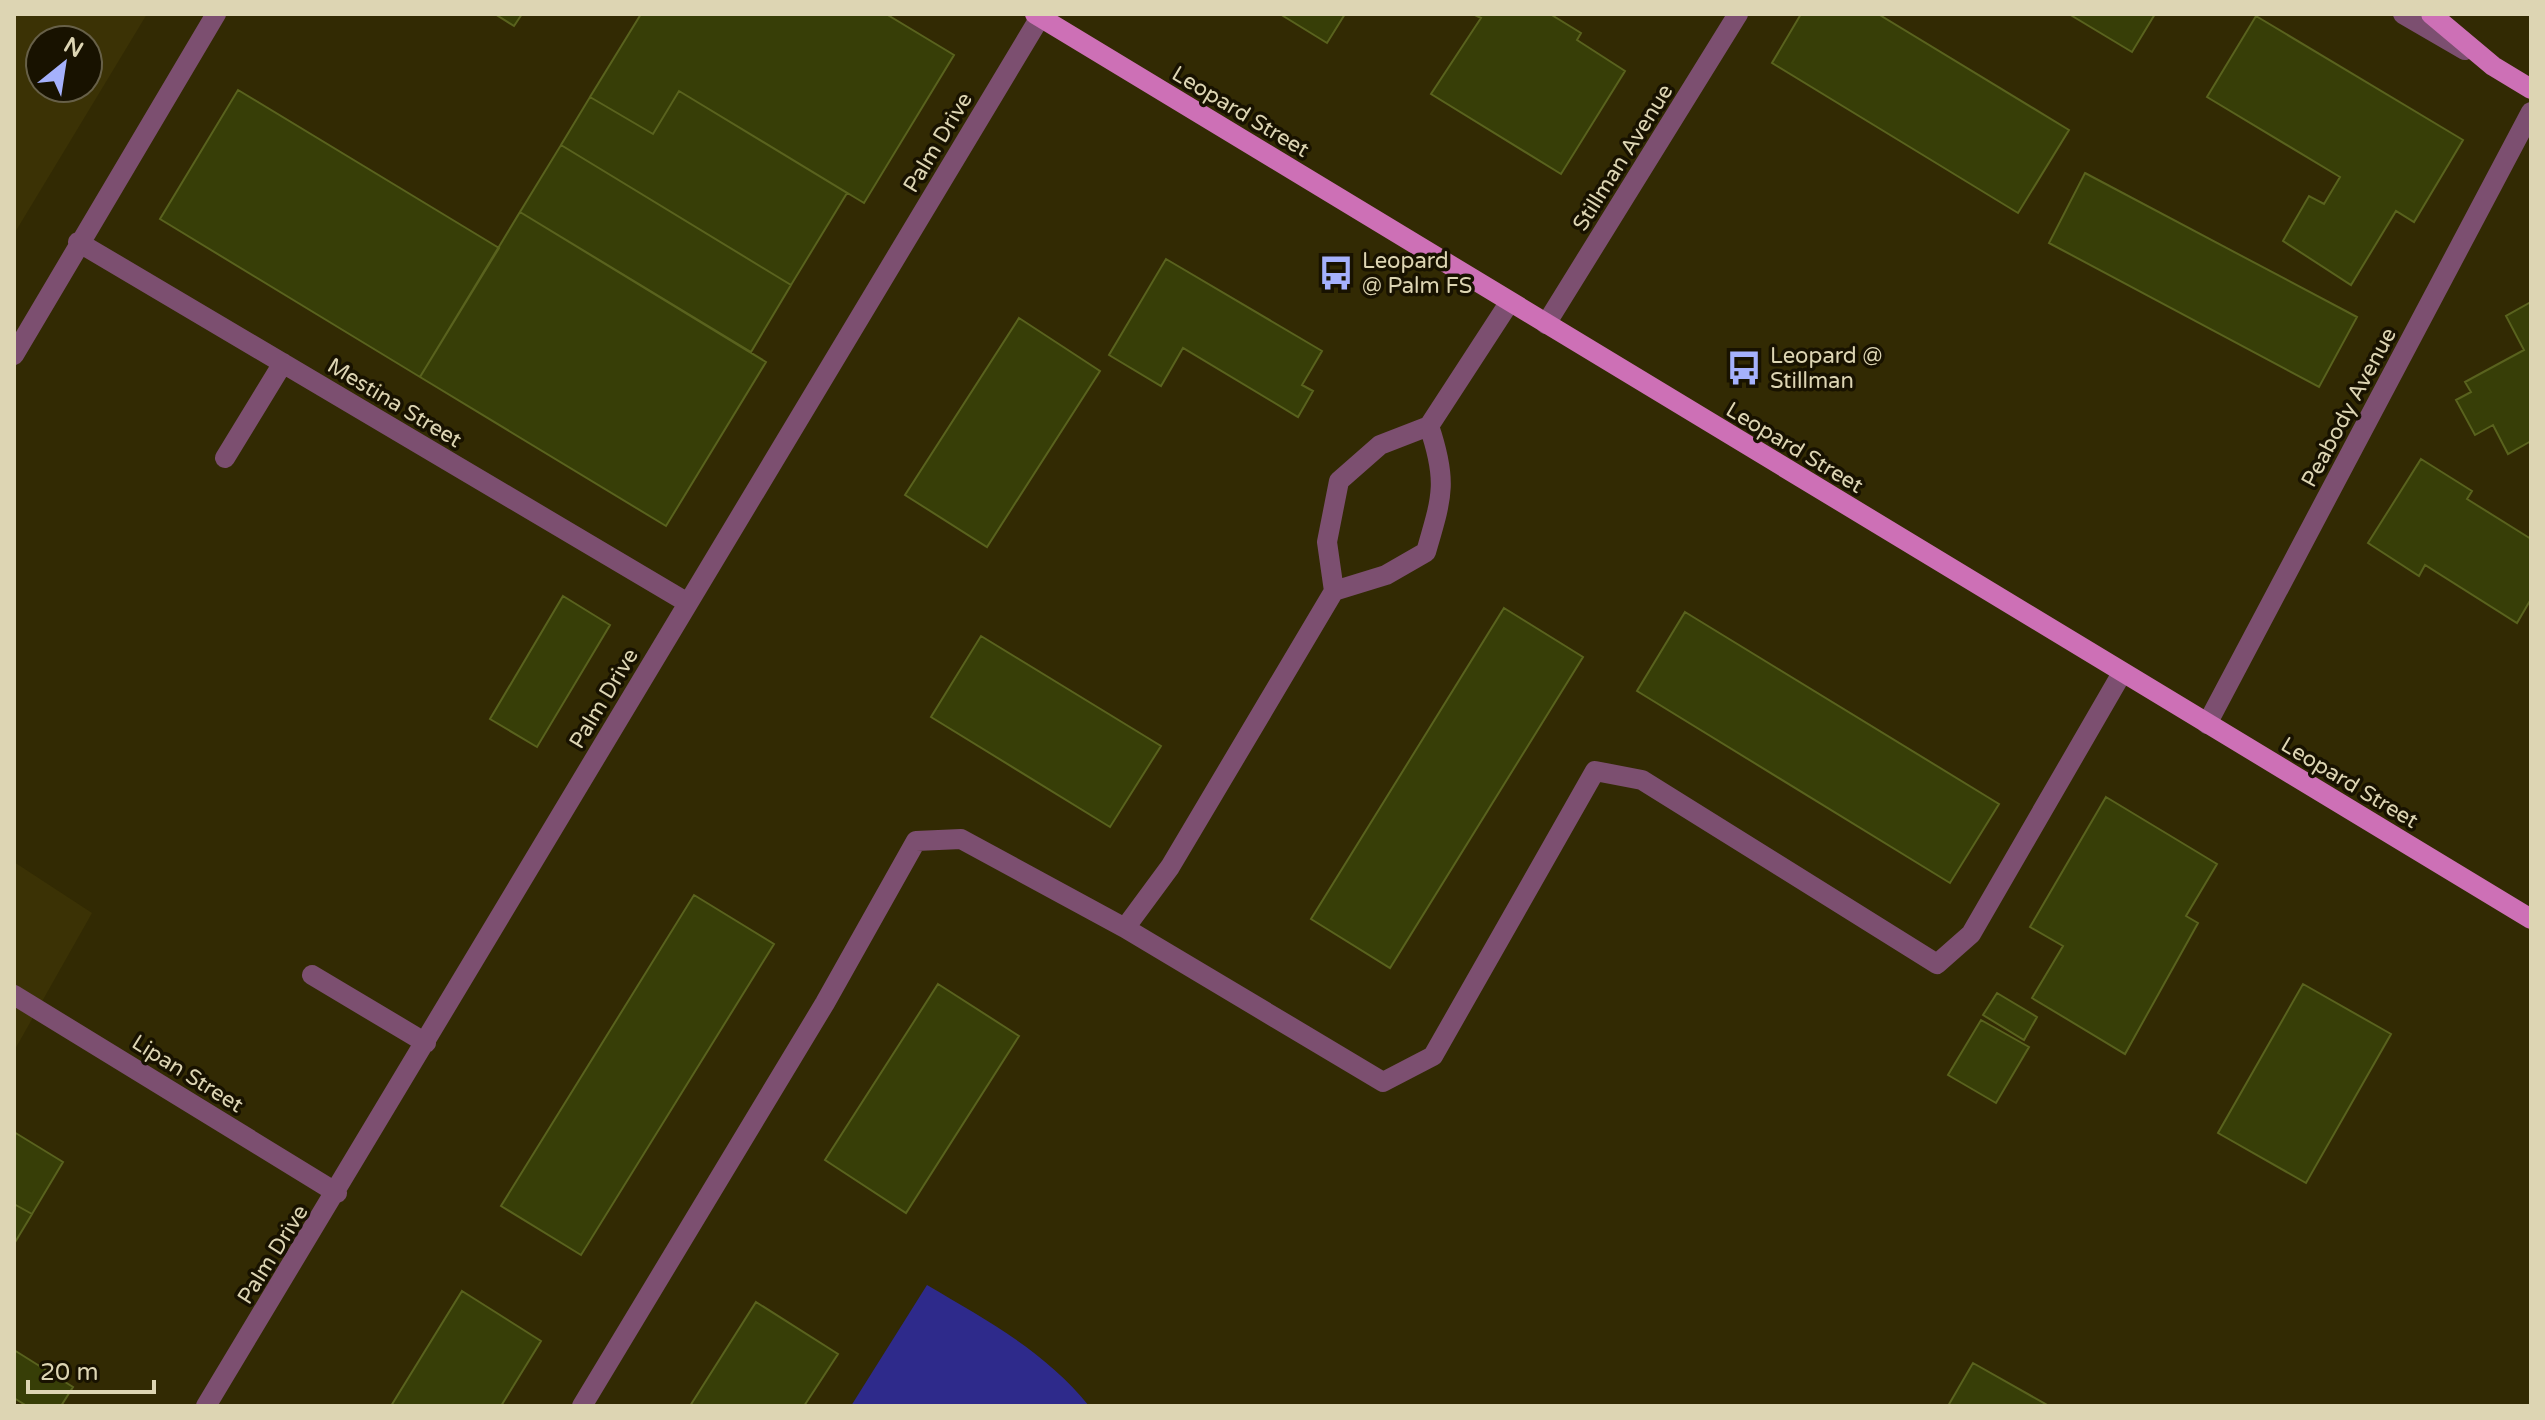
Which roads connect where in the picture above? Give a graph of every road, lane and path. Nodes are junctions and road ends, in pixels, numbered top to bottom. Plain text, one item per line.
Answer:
1 (216, 14) edge
2 (1738, 14) edge
3 (2403, 14) edge
4 (2431, 14) edge
5 (1039, 15) edge
6 (2493, 66) junction
7 (2531, 89) edge
8 (2531, 112) edge
9 (78, 242) junction
10 (1509, 303) junction
11 (1546, 324) junction
12 (14, 355) edge
13 (283, 363) junction
14 (1429, 426) junction
15 (225, 458) dead end
16 (1334, 591) junction
17 (688, 603) junction
18 (2122, 673) junction
19 (2207, 724) junction
20 (2531, 919) edge
21 (1125, 928) junction
22 (312, 975) dead end
23 (14, 995) edge
24 (426, 1043) junction
25 (337, 1193) junction
26 (206, 1406) edge
27 (582, 1406) edge

1 - 9 street
2 - 11 street, Stillman Avenue
3 - 6 street
4 - 6 main road
5 - 10 main road, Leopard Street
5 - 17 street, Palm Drive
6 - 7 main road
8 - 19 street, Peabody Avenue
9 - 12 street
9 - 13 street, Mestina Street
10 - 11 main road, Leopard Street
10 - 14 street
11 - 18 main road, Leopard Street
13 - 15 street
13 - 17 street, Mestina Street
14 - 16 street
14 - 16 street
16 - 21 street
17 - 24 street, Palm Drive
18 - 19 main road, Leopard Street
18 - 21 street
19 - 20 main road, Leopard Street
21 - 27 street
22 - 24 street
23 - 25 street, Lipan Street
24 - 25 street, Palm Drive
25 - 26 street, Palm Drive

